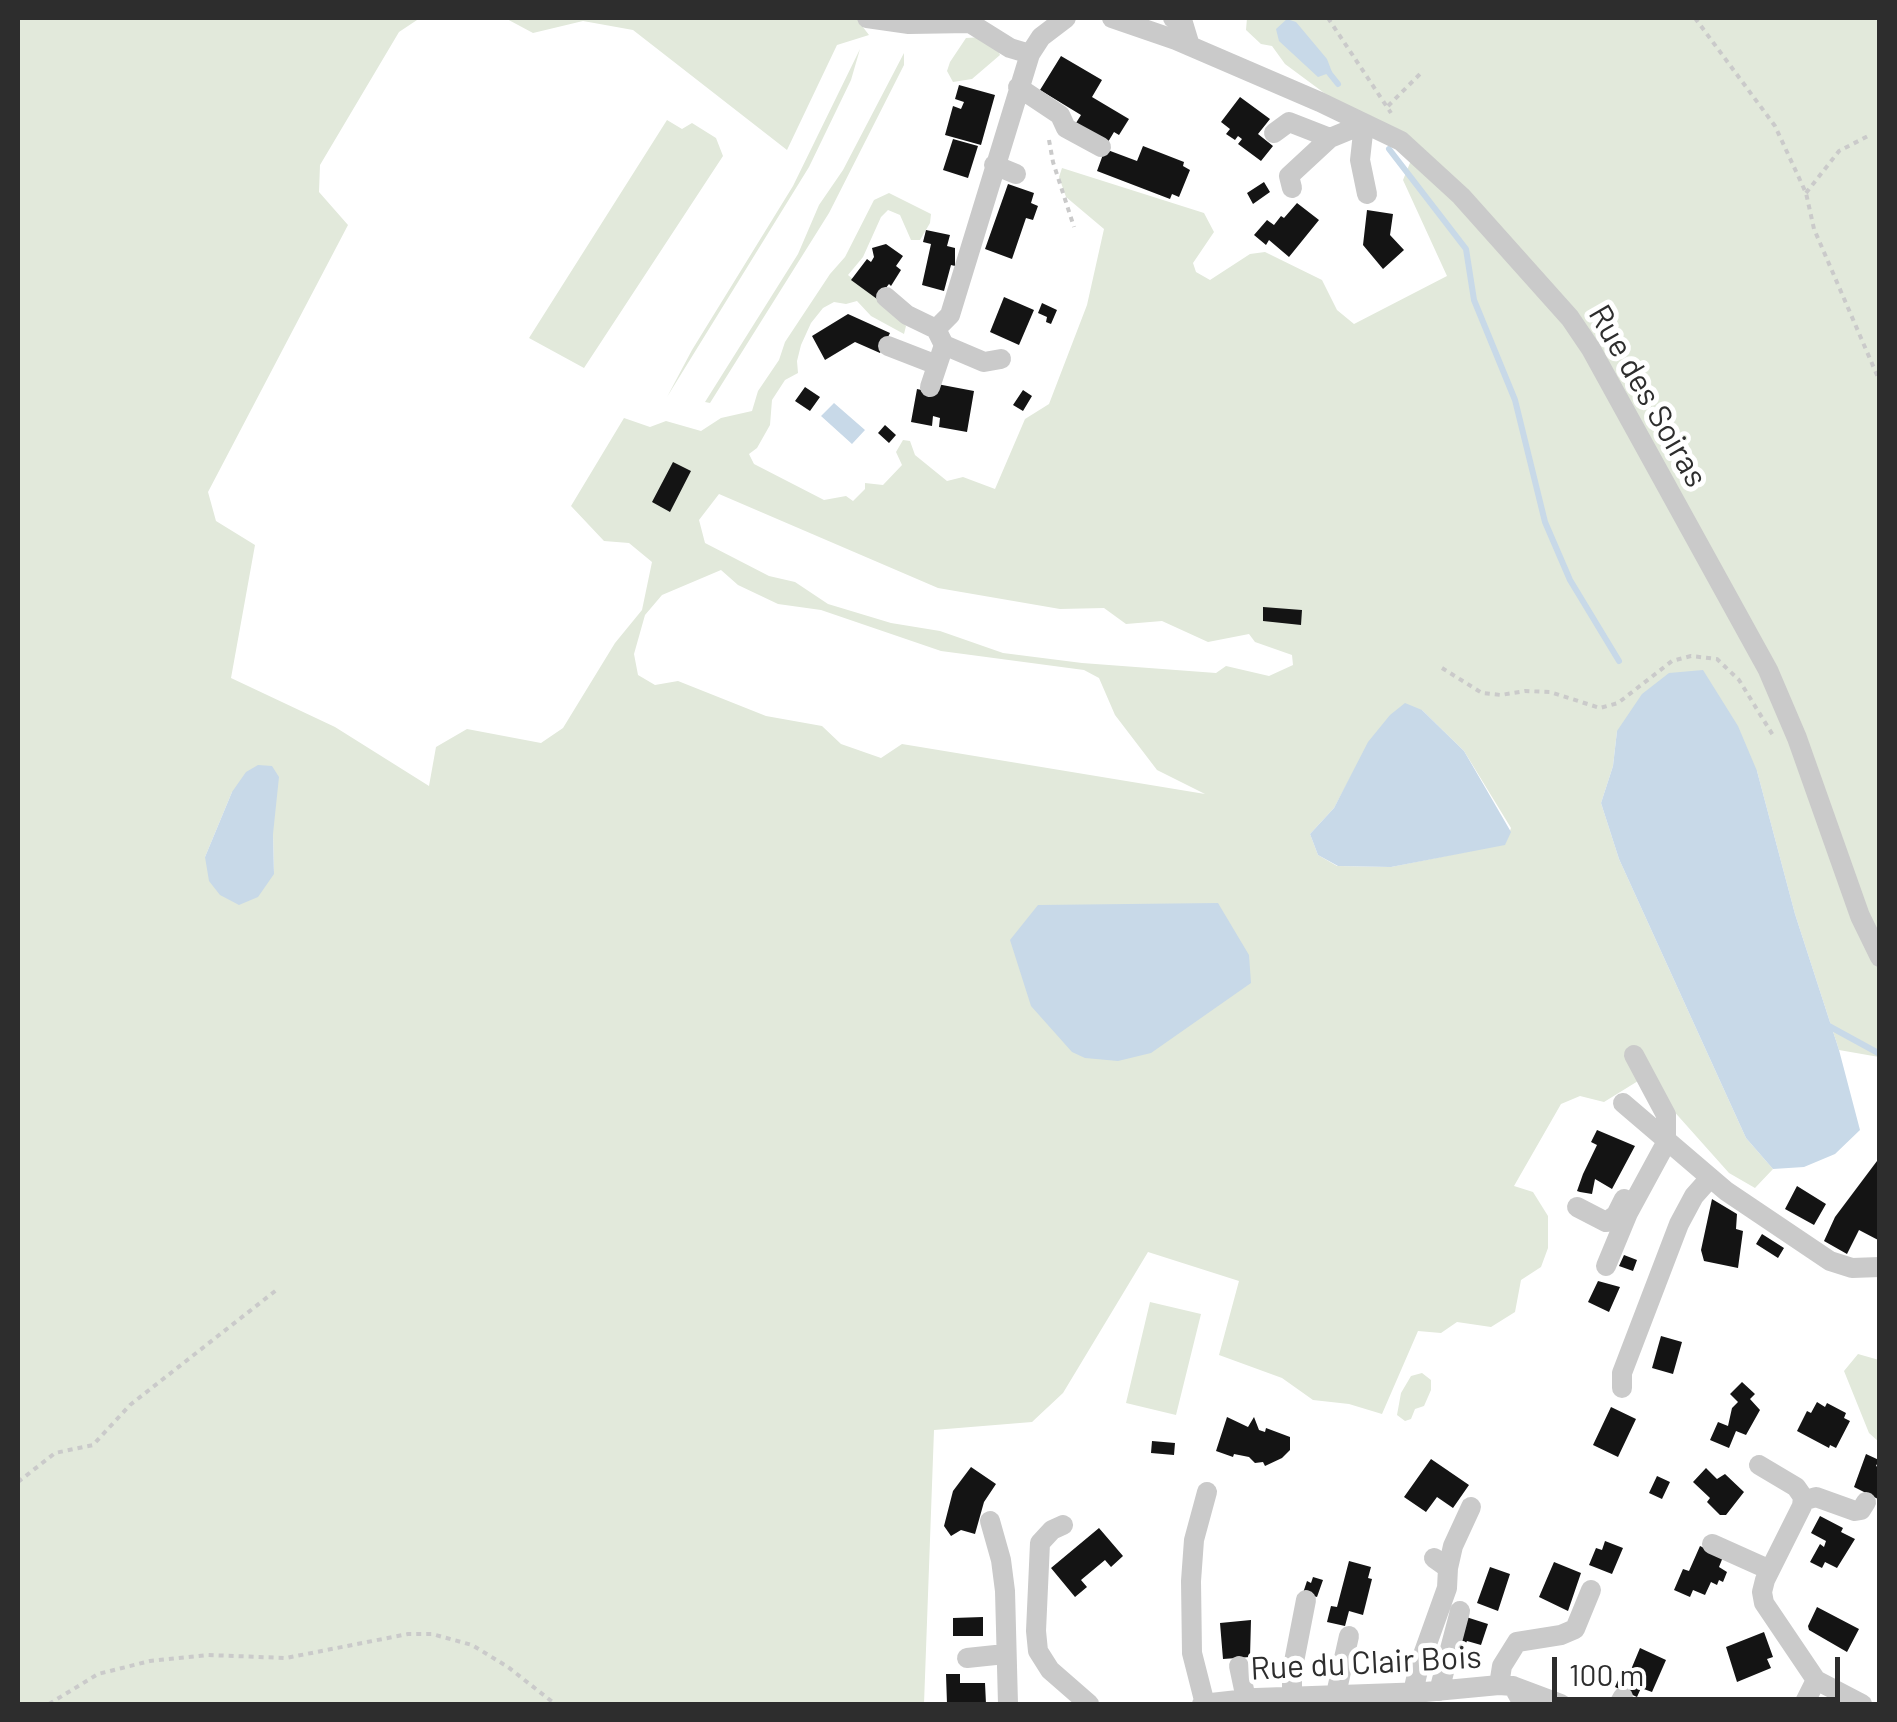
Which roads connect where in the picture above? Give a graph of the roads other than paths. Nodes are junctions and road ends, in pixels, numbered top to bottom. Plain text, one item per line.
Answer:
1 (867, 18) edge
2 (1066, 18) edge
3 (1112, 18) edge
4 (1173, 18) edge
5 (1190, 46) junction
6 (1030, 54) junction
7 (1018, 87) junction
8 (1364, 124) junction
9 (1274, 133) dead end
10 (1330, 138) junction
11 (1101, 147) dead end
12 (994, 165) junction
13 (1016, 174) dead end
14 (1284, 181) dead end
15 (1367, 194) dead end
16 (886, 297) dead end
17 (888, 346) dead end
18 (939, 346) junction
19 (1001, 359) dead end
20 (930, 388) dead end
21 (1880, 957) edge
22 (1634, 1055) dead end
23 (1623, 1103) dead end
24 (1666, 1142) junction
25 (1710, 1178) junction
26 (1577, 1207) dead end
27 (1606, 1266) dead end
28 (1880, 1266) edge
29 (1622, 1388) dead end
30 (1760, 1466) dead end
31 (1207, 1492) dead end
32 (1802, 1501) junction
33 (1866, 1502) dead end
34 (1472, 1507) dead end
35 (990, 1521) dead end
36 (1064, 1525) dead end
37 (1712, 1544) dead end
38 (1770, 1570) junction
39 (1592, 1590) dead end
40 (1306, 1600) dead end
41 (1460, 1611) dead end
42 (1348, 1636) dead end
43 (1005, 1654) junction
44 (967, 1658) dead end
45 (1239, 1666) dead end
46 (1816, 1680) junction
47 (1439, 1691) junction
48 (1512, 1692) edge
49 (1292, 1697) junction
50 (1405, 1697) edge
51 (1324, 1698) edge
52 (1246, 1699) junction
53 (1008, 1704) edge
54 (1088, 1704) edge
55 (1212, 1704) edge
56 (1561, 1704) edge
57 (1804, 1704) edge
58 (1862, 1704) edge

1 - 6 street
2 - 6 street
3 - 5 street, Rue des Soiras
4 - 5 street
5 - 8 street, Rue des Soiras
6 - 7 street
7 - 11 street
7 - 12 street
8 - 10 street
8 - 15 street
8 - 21 street, Rue des Soiras
9 - 10 street
10 - 14 street
12 - 13 street
12 - 18 street
16 - 18 street
17 - 18 street
18 - 19 street
18 - 20 street
22 - 24 street
23 - 24 street
24 - 25 street
24 - 26 street
24 - 27 street
25 - 28 street
25 - 29 street
30 - 32 street
31 - 55 street
32 - 33 street
32 - 38 street
34 - 50 street
35 - 43 street
36 - 54 street
37 - 38 street
38 - 46 street
39 - 48 street
40 - 49 street
41 - 47 street
42 - 51 street
43 - 44 street
43 - 53 street
45 - 52 street
46 - 57 street
46 - 58 street
47 - 48 street, Rue du Clair Bois
47 - 50 street, Rue du Clair Bois
48 - 56 street
49 - 51 street, Rue du Clair Bois
49 - 52 street, Rue du Clair Bois
50 - 51 street, Rue du Clair Bois
52 - 55 street, Rue du Clair Bois

